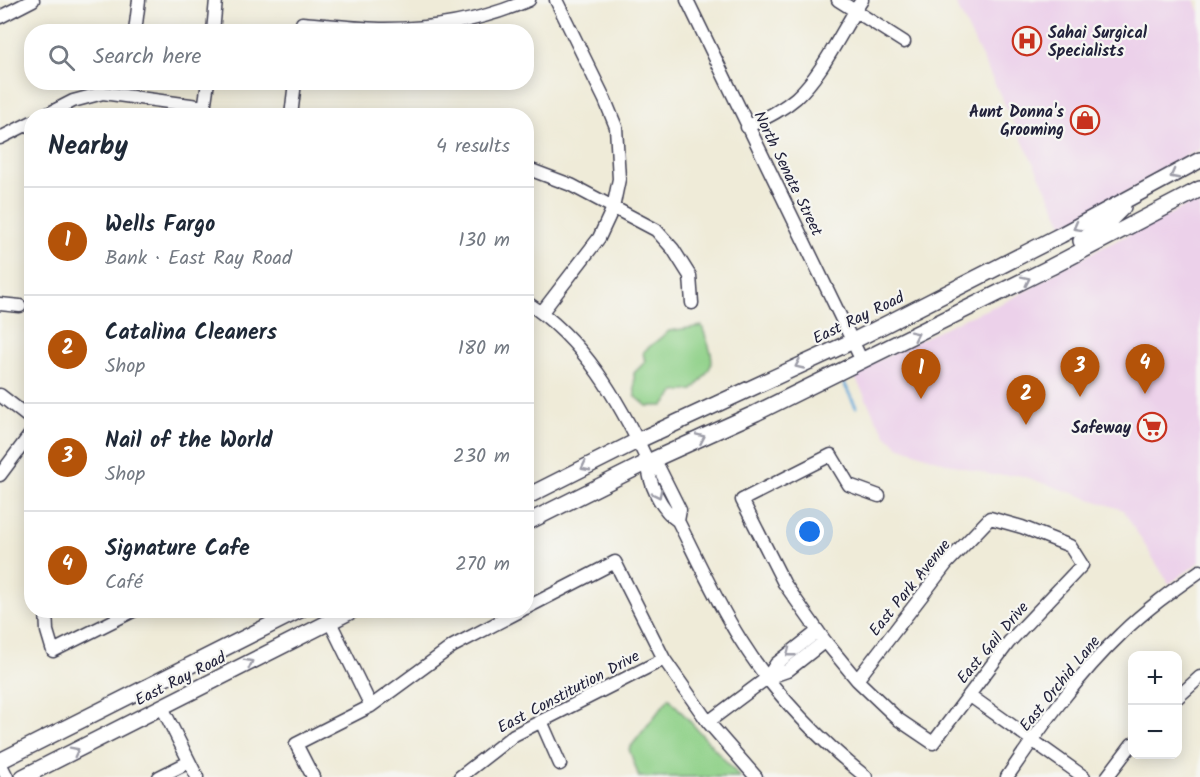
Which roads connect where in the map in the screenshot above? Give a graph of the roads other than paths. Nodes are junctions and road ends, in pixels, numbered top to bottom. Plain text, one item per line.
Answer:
1 (33, 0) edge
2 (139, 0) edge
3 (216, 0) edge
4 (529, 0) edge
5 (556, 0) edge
6 (687, 0) edge
7 (838, 0) edge
8 (858, 5) edge
9 (0, 17) edge
10 (136, 24) edge
11 (214, 24) edge
12 (447, 24) edge
13 (904, 42) dead end
14 (123, 90) edge
15 (133, 90) edge
16 (207, 90) edge
17 (294, 90) edge
18 (59, 108) edge
19 (194, 108) edge
20 (204, 108) edge
21 (292, 108) edge
22 (24, 126) edge
23 (747, 127) junction
24 (0, 138) edge
25 (1200, 160) edge
26 (534, 171) edge
27 (1200, 189) edge
28 (1133, 197) junction
29 (613, 208) junction
30 (1051, 267) junction
31 (693, 303) dead end
32 (0, 304) edge
33 (20, 306) dead end
34 (534, 307) edge
35 (542, 312) junction
36 (853, 341) junction
37 (862, 361) junction
38 (0, 395) edge
39 (24, 414) edge
40 (638, 441) junction
41 (24, 443) edge
42 (648, 462) junction
43 (0, 475) edge
44 (534, 493) edge
45 (879, 496) dead end
46 (534, 519) edge
47 (1082, 565) joint
48 (1200, 571) edge
49 (534, 604) edge
50 (46, 618) edge
51 (119, 618) edge
52 (271, 618) edge
53 (338, 618) edge
54 (507, 618) edge
55 (330, 622) junction
56 (822, 636) junction
57 (664, 659) junction
58 (1200, 677) edge
59 (767, 678) junction
60 (857, 680) junction
61 (1182, 693) edge
62 (969, 695) junction
63 (371, 706) junction
64 (162, 707) junction
65 (541, 721) junction
66 (708, 722) junction
67 (1032, 740) junction
68 (1128, 749) edge
69 (0, 762) edge
70 (189, 762) junction
71 (561, 764) dead end
72 (7, 777) edge
73 (23, 777) edge
74 (159, 777) edge
75 (197, 777) edge
76 (313, 777) edge
77 (460, 777) edge
78 (756, 777) edge
79 (866, 777) edge
80 (1007, 777) edge
81 (1084, 777) edge
82 (1107, 777) edge

1 - 9 street
2 - 10 street
3 - 11 street
4 - 12 street
5 - 29 street
6 - 23 street, North Senate Street
7 - 8 street
8 - 13 street
8 - 23 street
14 - 18 street
15 - 19 street
16 - 20 street
17 - 21 street
22 - 24 street
23 - 36 street, North Senate Street
25 -> 28 main road, East Ray Road
26 - 29 street
27 - 30 main road
28 - 30 main road
28 -> 36 main road, East Ray Road
29 - 31 street
29 - 35 street
37 -> 30 main road
32 - 33 street
34 - 35 street
35 - 40 street
36 - 37 street, North Senate Street
36 -> 40 main road, East Ray Road
42 -> 37 main road
38 - 39 street
40 - 42 street
40 -> 44 main road, East Ray Road
41 - 43 street
42 - 46 main road
42 - 59 street
45 - 56 street
47 - 60 street, East Park Avenue
47 - 62 street, East Gail Drive
48 - 67 street, East Orchid Lane
49 - 57 street
50 - 51 street
52 - 69 main road, East Ray Road
53 - 55 main road, East Ray Road
54 - 63 street
55 - 63 street
64 -> 55 main road, East Ray Road
56 - 59 street
56 - 60 street
57 - 65 street, East Constitution Drive
57 - 66 street
58 - 61 street
59 - 66 street
59 - 79 street
60 - 62 street, East Gail Drive
62 - 67 street
63 - 76 street
64 - 70 street
73 -> 64 main road, East Ray Road
65 - 71 street
65 - 77 street, East Constitution Drive
66 - 78 street
67 - 80 street, East Orchid Lane
67 - 81 street
68 - 82 street
69 - 72 street
70 - 74 street
70 - 75 street

